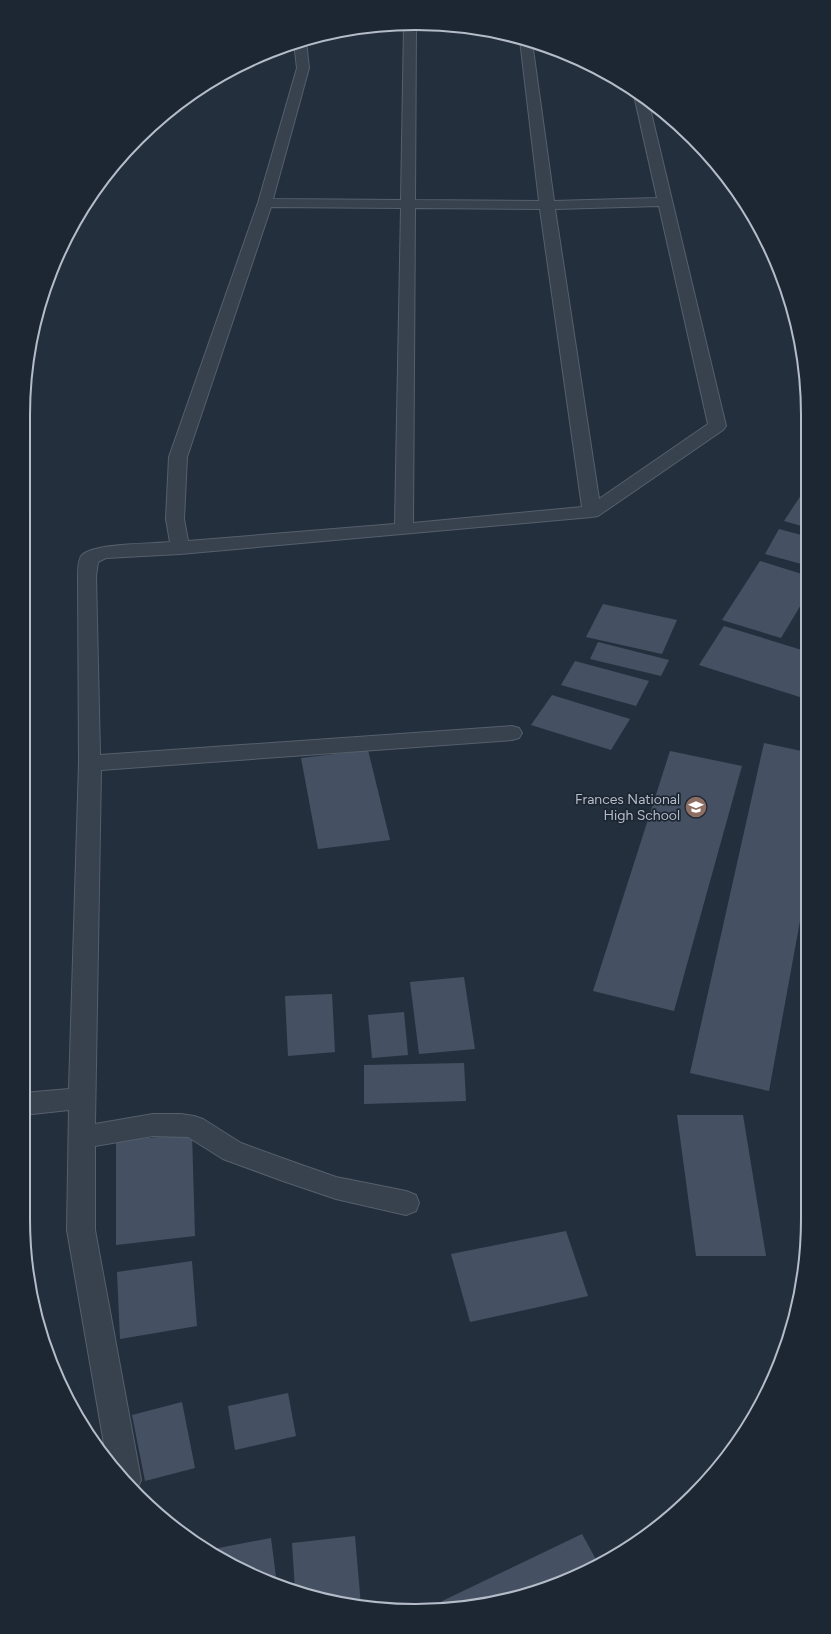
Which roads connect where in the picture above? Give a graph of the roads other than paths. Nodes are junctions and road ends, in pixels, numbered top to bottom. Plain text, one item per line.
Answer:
1 (410, 30) edge
2 (527, 46) edge
3 (300, 48) edge
4 (642, 104) edge
5 (664, 202) junction
6 (266, 203) junction
7 (409, 204) junction
8 (547, 205) junction
9 (592, 512) junction
10 (404, 529) junction
11 (180, 548) junction
12 (512, 733) dead end
13 (90, 764) junction
14 (82, 1098) junction
15 (30, 1103) edge
16 (81, 1137) junction
17 (406, 1203) dead end
18 (124, 1471) edge

1 - 7 street
2 - 8 street
3 - 6 street
4 - 5 street
5 - 8 street
5 - 9 street
6 - 7 street
6 - 11 street
7 - 8 street
7 - 10 street
8 - 9 street
9 - 10 street
10 - 11 street
11 - 13 street
12 - 13 street
13 - 14 street
14 - 15 street
14 - 16 street
16 - 17 street
16 - 18 street

